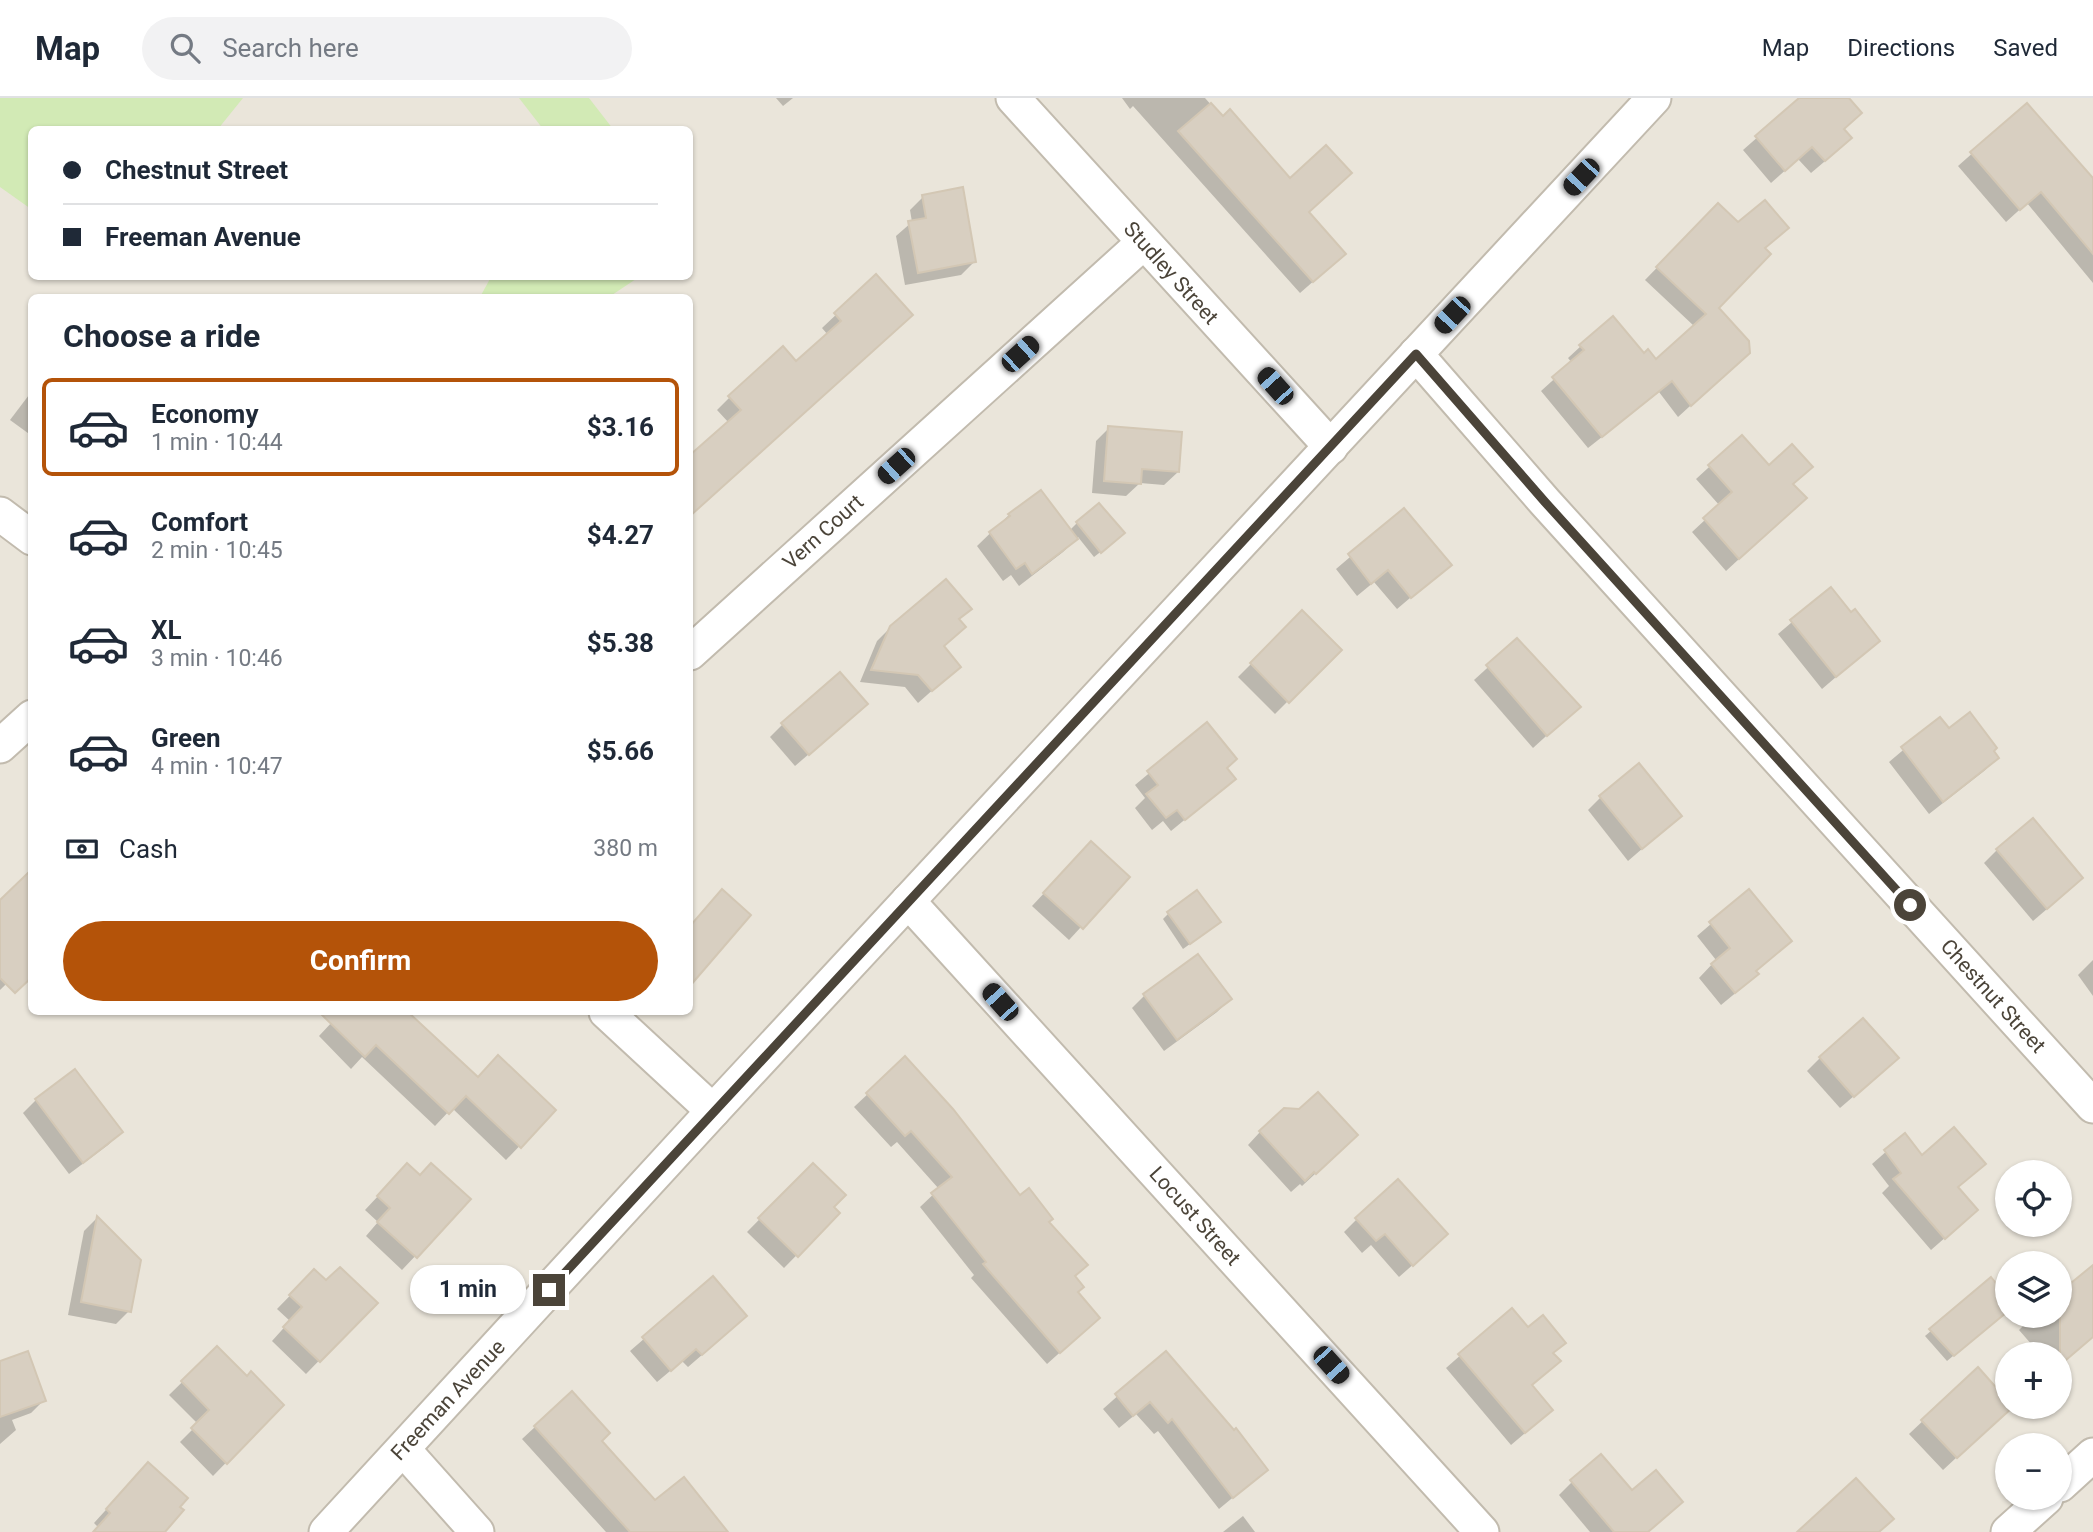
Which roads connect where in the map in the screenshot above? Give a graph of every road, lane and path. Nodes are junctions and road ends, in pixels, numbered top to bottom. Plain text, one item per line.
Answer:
1 (1013, 98) edge
2 (1654, 98) edge
3 (1143, 243) junction
4 (1416, 354) junction
5 (1331, 447) junction
6 (0, 514) edge
7 (28, 535) edge
8 (693, 650) edge
9 (28, 721) edge
10 (0, 746) edge
11 (908, 901) junction
12 (609, 1015) edge
13 (2093, 1106) edge
14 (713, 1111) junction
15 (403, 1449) junction
16 (2093, 1455) edge
17 (2072, 1475) edge
18 (2033, 1510) edge
19 (326, 1532) edge
20 (477, 1532) edge
21 (1482, 1532) edge
22 (2008, 1532) edge

1 - 3 street, Studley Street
2 - 4 street, Freeman Avenue
3 - 5 street, Studley Street
3 - 8 street, Vern Court
4 - 5 street, Freeman Avenue
4 - 13 street, Chestnut Street
5 - 11 street, Freeman Avenue
6 - 7 street
9 - 10 street
11 - 14 street, Freeman Avenue
11 - 21 street, Locust Street
12 - 14 street
14 - 15 street, Freeman Avenue
15 - 19 street, Freeman Avenue
15 - 20 street
16 - 17 street
18 - 22 street

